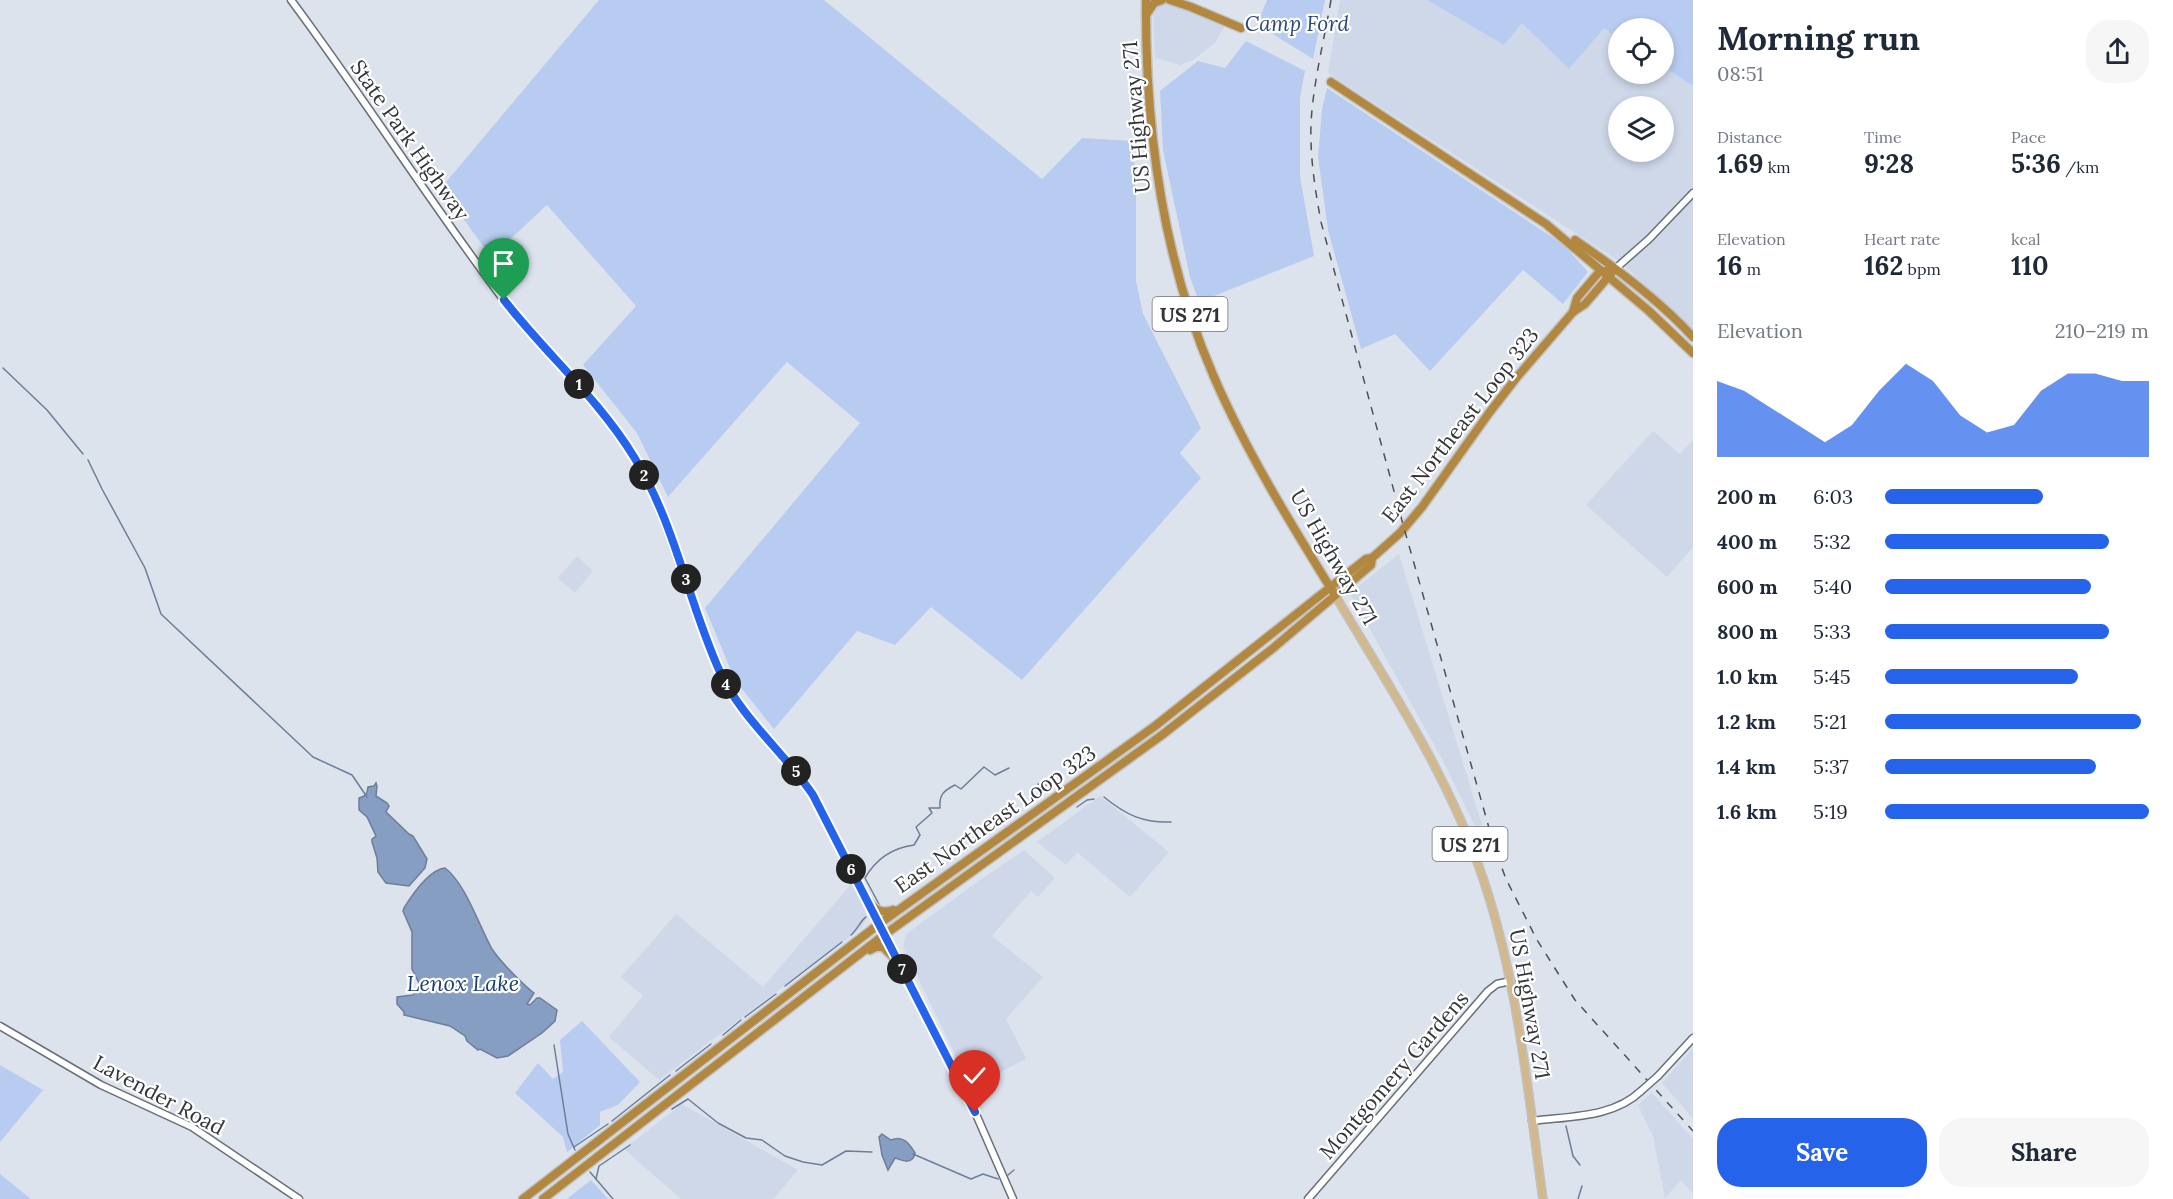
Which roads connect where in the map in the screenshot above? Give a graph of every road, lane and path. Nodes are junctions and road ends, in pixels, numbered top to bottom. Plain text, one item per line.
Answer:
1 (291, 0) edge
2 (1147, 0) edge
3 (1162, 0) edge
4 (1170, 0) edge
5 (1146, 15) junction
6 (1241, 28) dead end
7 (1331, 82) dead end
8 (1693, 193) edge
9 (1546, 224) junction
10 (1615, 269) junction
11 (1600, 271) junction
12 (1608, 278) junction
13 (1573, 312) junction
14 (1691, 334) edge
15 (1680, 339) junction
16 (1693, 353) edge
17 (1333, 591) junction
18 (1265, 640) junction
19 (1272, 649) junction
20 (1215, 680) junction
21 (1222, 689) junction
22 (1124, 750) junction
23 (1131, 759) junction
24 (1053, 800) junction
25 (1059, 810) junction
26 (951, 872) junction
27 (957, 881) junction
28 (866, 899) junction
29 (902, 907) junction
30 (879, 924) junction
31 (884, 935) junction
32 (856, 957) junction
33 (898, 962) junction
34 (812, 977) junction
35 (1510, 981) junction
36 (818, 986) junction
37 (0, 1026) edge
38 (1693, 1038) edge
39 (724, 1044) junction
40 (731, 1053) junction
41 (656, 1097) junction
42 (663, 1107) junction
43 (1532, 1121) junction
44 (299, 1199) edge
45 (524, 1199) edge
46 (543, 1199) edge
47 (1013, 1199) edge
48 (1308, 1199) edge
49 (1543, 1199) edge

1 - 28 main road, State Park Highway
2 - 5 highway, US Highway 271 / US 271
3 - 5 highway
4 - 6 highway
5 - 17 highway, US Highway 271 / US 271
7 - 9 highway
8 - 10 main road
9 - 10 highway
9 - 11 highway
10 - 11 highway
10 - 12 highway, East Northeast Loop 323
10 - 14 highway
11 - 12 highway
11 - 13 highway, East Northeast Loop 323
12 - 13 highway, East Northeast Loop 323
12 - 15 highway
13 - 17 highway, East Northeast Loop 323
14 - 15 highway
15 - 16 highway
17 - 18 highway, East Northeast Loop 323
17 - 19 highway, East Northeast Loop 323
17 - 35 main road, US Highway 271 / US 271
18 - 19 highway
18 - 20 highway, East Northeast Loop 323
19 - 21 highway, East Northeast Loop 323
20 - 21 highway
20 - 22 highway, East Northeast Loop 323
21 - 23 highway, East Northeast Loop 323
22 - 23 highway
22 - 24 highway, East Northeast Loop 323
23 - 25 highway, East Northeast Loop 323
24 - 25 highway
24 - 26 highway, East Northeast Loop 323
25 - 27 highway, East Northeast Loop 323
26 - 27 highway
26 - 29 highway, East Northeast Loop 323
27 - 31 highway, East Northeast Loop 323
28 - 29 highway
28 - 30 main road, State Park Highway
29 - 30 highway, East Northeast Loop 323
30 - 31 main road, State Park Highway
30 - 34 highway, East Northeast Loop 323
31 - 32 highway, East Northeast Loop 323
31 - 33 main road, State Park Highway
32 - 33 highway
32 - 36 highway, East Northeast Loop 323
33 - 47 main road, State Park Highway
34 - 36 highway
34 - 39 highway, East Northeast Loop 323
35 - 43 main road, US Highway 271 / US 271
35 - 48 main road, Montgomery Gardens
36 - 40 highway, East Northeast Loop 323
37 - 44 main road, Lavender Road
38 - 43 main road, bridge
39 - 40 highway
39 - 41 highway, East Northeast Loop 323
40 - 42 highway, East Northeast Loop 323
41 - 42 highway
41 - 45 highway, East Northeast Loop 323
42 - 46 highway, East Northeast Loop 323
43 - 49 main road, US 271

